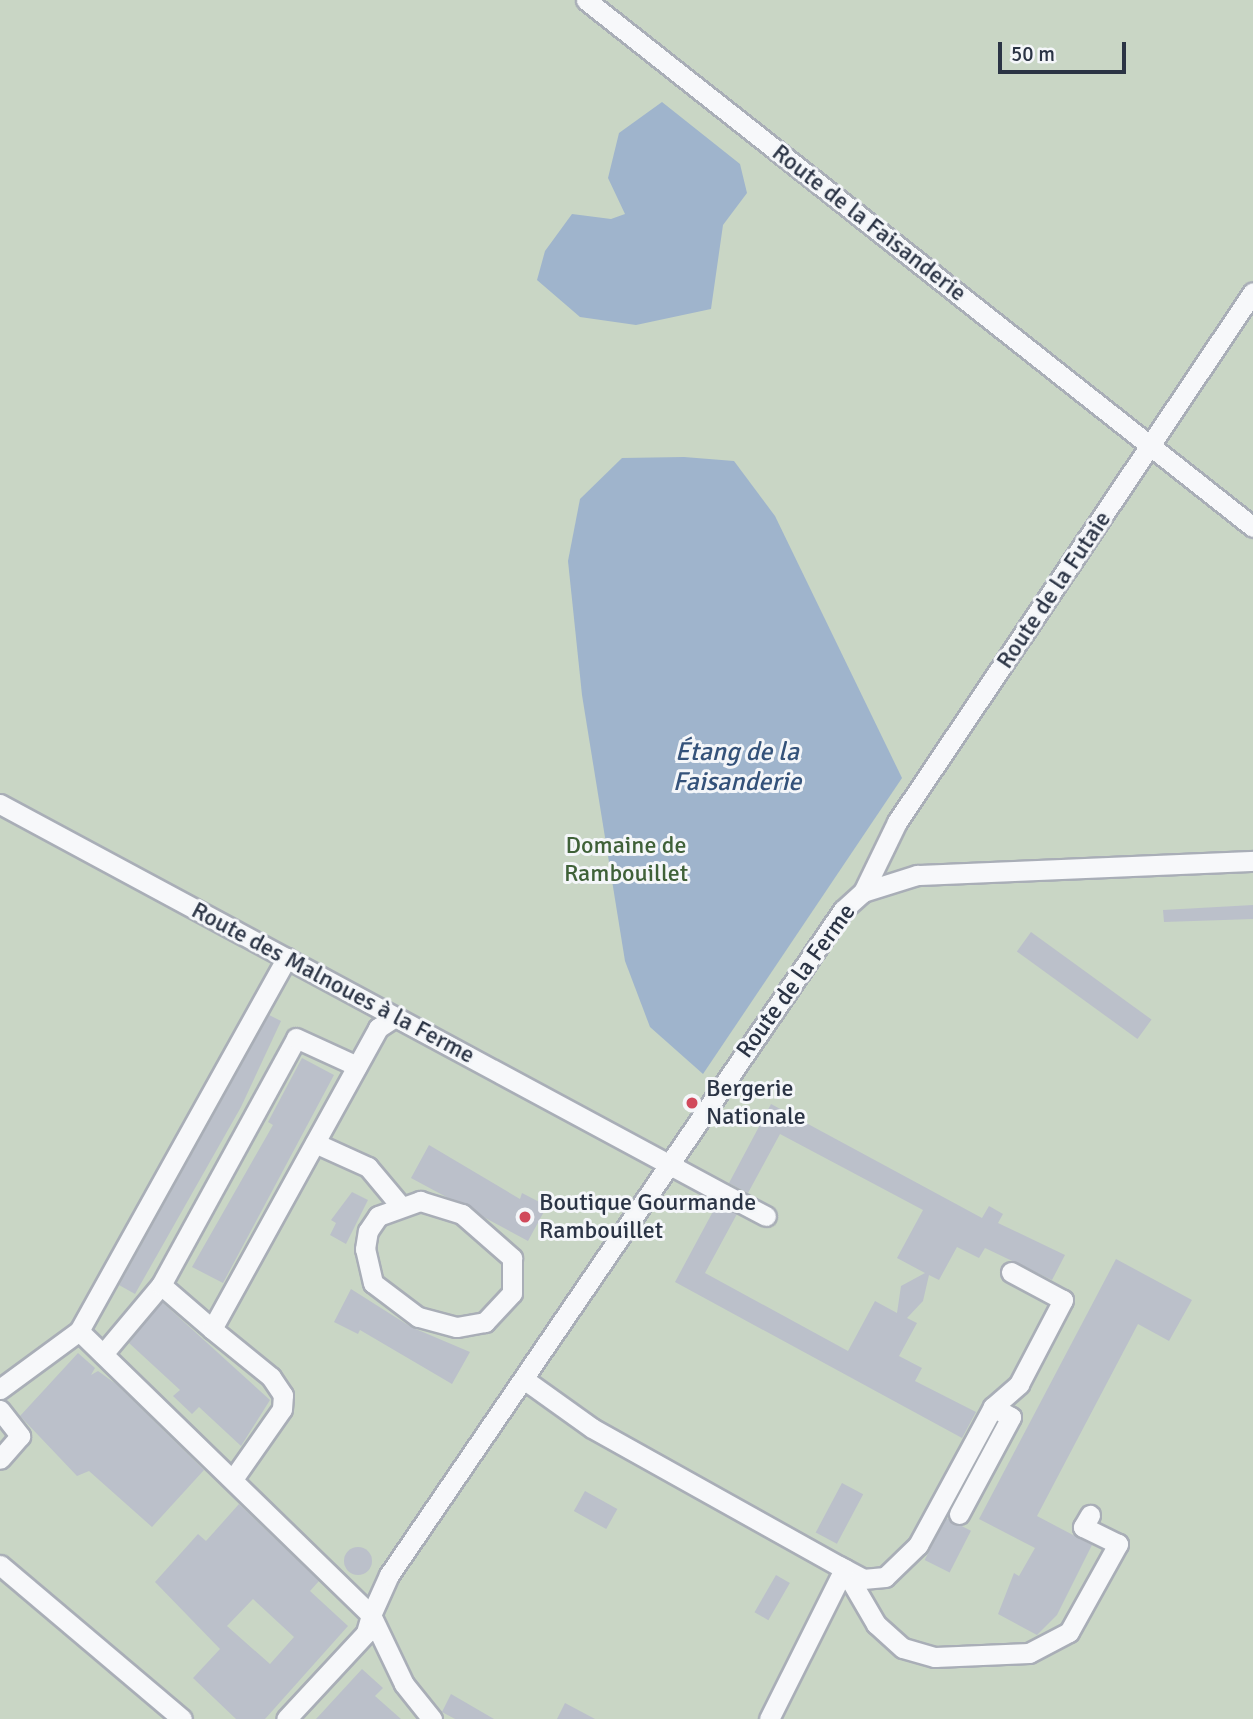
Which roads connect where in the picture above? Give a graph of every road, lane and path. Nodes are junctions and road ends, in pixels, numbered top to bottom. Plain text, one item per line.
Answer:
1 (586, 0) edge
2 (1251, 297) edge
3 (1153, 445) junction
4 (1253, 527) edge
5 (0, 804) edge
6 (1253, 861) edge
7 (863, 892) junction
8 (286, 958) junction
9 (396, 1017) junction
10 (357, 1066) junction
11 (315, 1143) junction
12 (667, 1161) junction
13 (399, 1204) junction
14 (766, 1216) dead end
15 (1011, 1272) dead end
16 (161, 1284) junction
17 (212, 1329) junction
18 (79, 1331) junction
19 (103, 1354) junction
20 (525, 1380) junction
21 (0, 1389) edge
22 (993, 1407) junction
23 (0, 1410) edge
24 (0, 1459) edge
25 (233, 1479) junction
26 (960, 1514) dead end
27 (1090, 1515) dead end
28 (0, 1565) edge
29 (844, 1569) junction
30 (371, 1615) junction
31 (182, 1719) edge
32 (286, 1719) edge
33 (432, 1719) edge
34 (769, 1719) edge

1 - 3 street, Route de la Faisanderie
2 - 3 street, Route de la Futaie
3 - 4 street, Route de la Faisanderie
3 - 7 street, Route de la Futaie
5 - 8 street, Route des Malnoues à la Ferme
6 - 7 street, Route de la Ferme
7 - 12 street, Route de la Ferme
8 - 9 street, Route des Malnoues à la Ferme
8 - 18 street
9 - 10 street
9 - 12 street, Route des Malnoues à la Ferme
10 - 11 street
10 - 16 street
11 - 13 street
11 - 17 street
12 - 14 street, Route des Malnoues à la Ferme
12 - 20 street, Route de la Ferme
13 - 13 street
15 - 22 street
16 - 17 street
16 - 19 street
17 - 25 street
18 - 19 street
18 - 21 street
19 - 25 street
20 - 29 street
20 - 30 street, Route de la Ferme
22 - 26 street
22 - 29 street
23 - 24 street
25 - 30 street
27 - 29 street
28 - 31 street
29 - 34 street
30 - 32 street, Route de la Ferme
30 - 33 street

